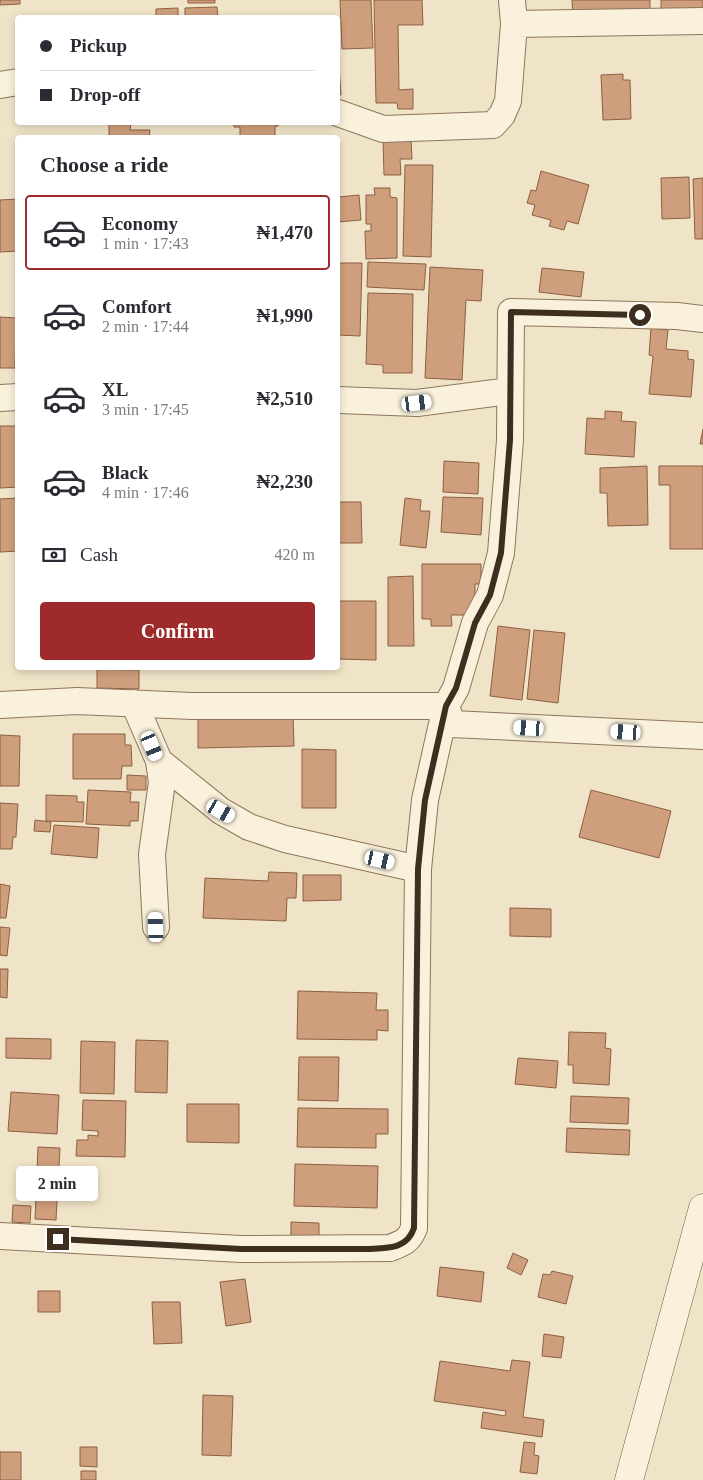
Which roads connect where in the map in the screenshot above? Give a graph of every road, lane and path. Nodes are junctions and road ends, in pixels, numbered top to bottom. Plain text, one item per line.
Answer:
1 (513, 12) edge
2 (703, 21) edge
3 (15, 82) edge
4 (0, 85) edge
5 (340, 114) edge
6 (703, 319) edge
7 (510, 392) junction
8 (15, 397) edge
9 (0, 398) edge
10 (340, 400) edge
11 (134, 703) junction
12 (0, 705) edge
13 (446, 706) junction
14 (703, 736) edge
15 (159, 761) junction
16 (418, 869) junction
17 (156, 927) dead end
18 (703, 1208) edge
19 (0, 1236) edge
20 (629, 1480) edge

1 - 2 street
1 - 5 street
3 - 4 street
6 - 7 street
7 - 10 street
7 - 13 street
8 - 9 street
11 - 12 street
11 - 13 street
11 - 15 street
13 - 14 street
13 - 16 street
15 - 16 street
15 - 17 street
16 - 19 street
18 - 20 main road

